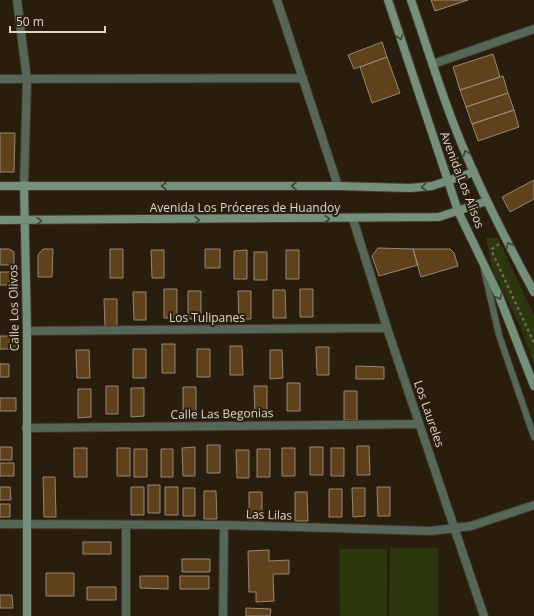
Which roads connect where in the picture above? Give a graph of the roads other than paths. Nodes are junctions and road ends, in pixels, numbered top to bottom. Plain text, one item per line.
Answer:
1 (17, 0) edge
2 (277, 0) edge
3 (388, 0) edge
4 (411, 0) edge
5 (534, 29) edge
6 (433, 64) junction
7 (303, 78) junction
8 (0, 79) edge
9 (27, 80) junction
10 (474, 172) junction
11 (447, 182) junction
12 (24, 185) junction
13 (0, 186) edge
14 (338, 186) junction
15 (487, 201) junction
16 (458, 211) junction
17 (353, 219) junction
18 (0, 220) edge
19 (24, 221) junction
20 (481, 258) junction
21 (534, 292) edge
22 (387, 328) junction
23 (27, 331) junction
24 (534, 386) edge
25 (419, 424) junction
26 (26, 428) junction
27 (534, 437) edge
28 (534, 505) edge
29 (0, 524) edge
30 (27, 524) junction
31 (224, 525) junction
32 (126, 526) junction
33 (455, 529) junction
34 (27, 616) edge
35 (126, 616) edge
36 (223, 616) edge
37 (484, 616) edge

1 - 9 street, Calle Los Olivos
2 - 7 street
3 -> 11 main road, Avenida Los Alisos
4 - 6 main road, Avenida Los Alisos
5 - 6 street
10 -> 6 main road, Avenida Los Alisos
7 - 9 street
7 - 14 street
8 - 9 street
9 - 12 street, Calle Los Olivos
10 - 11 main road, Avenida Los Próceres de Huandoy
10 - 15 main road, Avenida Los Alisos
11 -> 14 main road, Avenida Los Próceres de Huandoy
11 - 16 main road, Avenida Los Alisos
12 - 13 main road, Avenida Los Próceres de Huandoy
14 -> 12 main road, Avenida Los Próceres de Huandoy
12 - 19 main road, Calle Los Olivos
15 - 16 main road, Avenida Los Próceres de Huandoy
21 -> 15 main road, Avenida Los Alisos
16 - 17 main road, Avenida Los Próceres de Huandoy
16 - 20 main road, Avenida Los Alisos
19 -> 17 main road, Avenida Los Próceres de Huandoy
17 - 22 street, Los Laureles
18 - 19 main road, Avenida Los Próceres de Huandoy
19 - 23 main road, Calle Los Olivos
20 -> 24 main road, Avenida Los Alisos
20 - 27 lane
22 - 23 street, Los Tulipanes
22 - 25 street, Los Laureles
23 - 26 main road, Calle Los Olivos
25 - 26 street, Calle Las Begonias
25 - 33 street, Los Laureles
26 - 30 main road, Calle Los Olivos
28 - 33 street, Las Lilas
29 - 30 street, Las Lilas
30 - 32 street, Las Lilas
30 - 34 main road, Calle Los Olivos
31 - 32 street, Las Lilas
31 - 33 street, Las Lilas
31 - 36 street
32 - 35 street
33 - 37 street, Los Laureles

